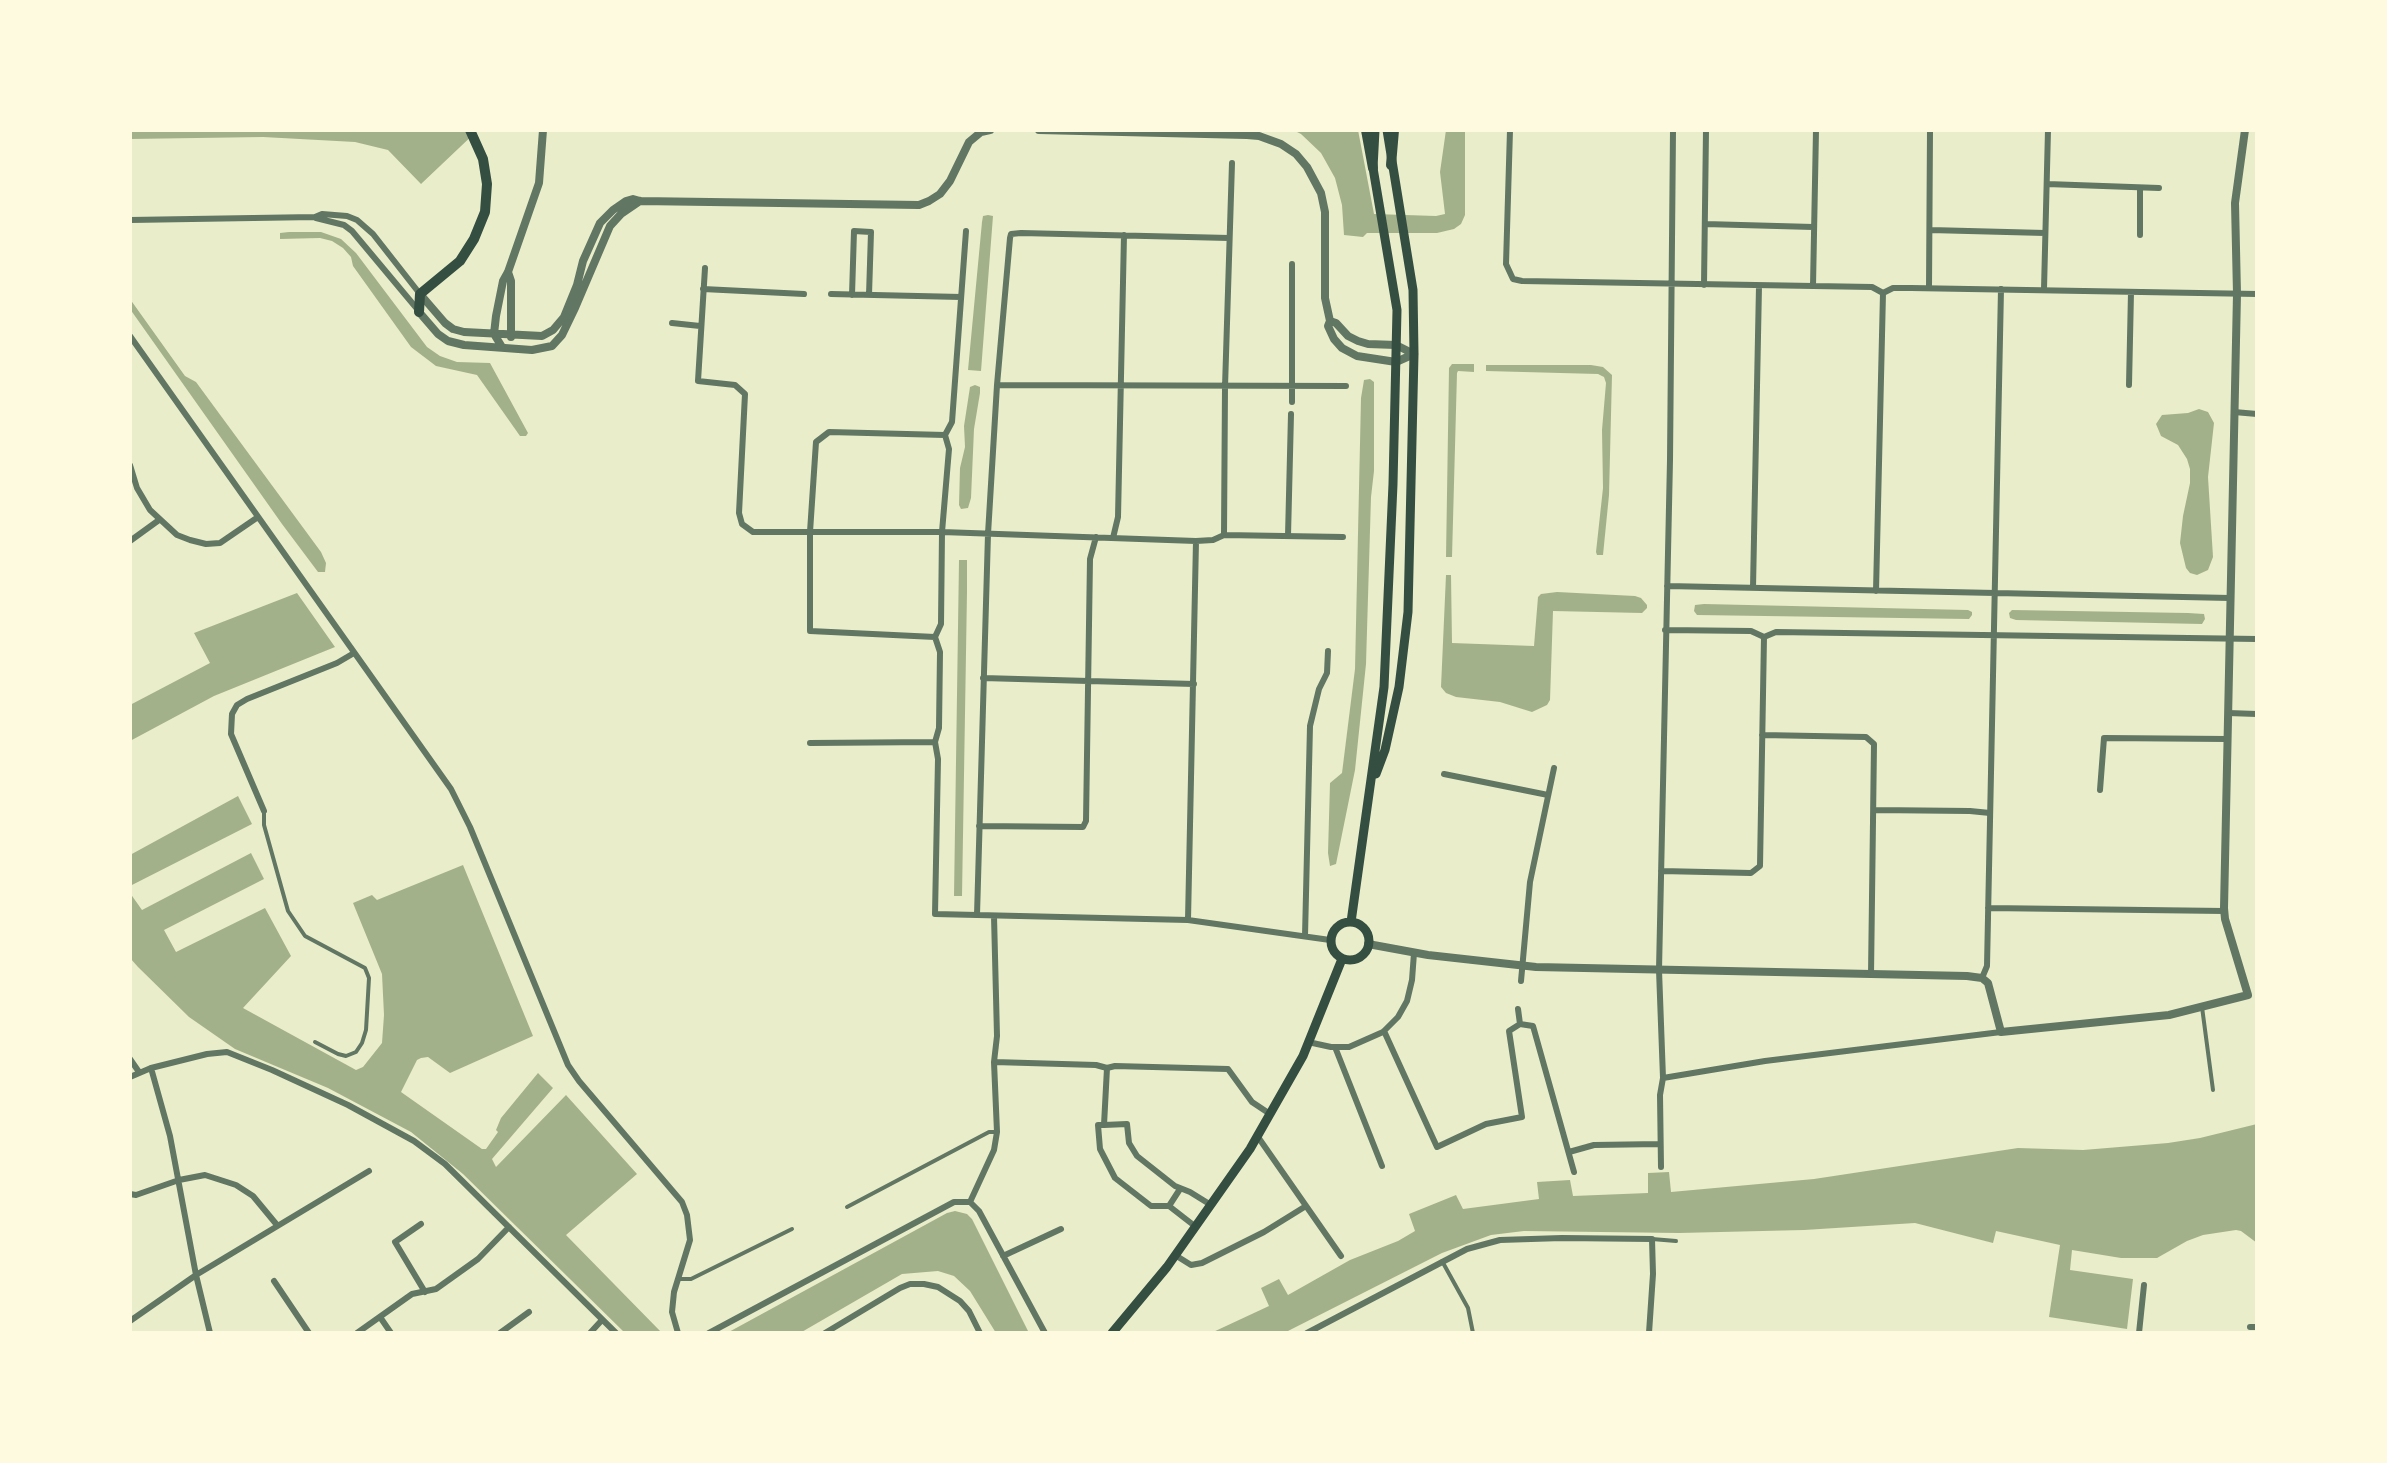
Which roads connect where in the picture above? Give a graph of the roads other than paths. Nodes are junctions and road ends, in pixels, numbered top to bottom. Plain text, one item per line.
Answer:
1 (543, 130) edge
2 (990, 130) edge
3 (1039, 130) edge
4 (1366, 130) edge
5 (1374, 130) edge
6 (1391, 130) edge
7 (1510, 130) edge
8 (1672, 130) edge
9 (1706, 130) edge
10 (1816, 130) edge
11 (1930, 130) edge
12 (2048, 130) edge
13 (2244, 132) edge
14 (473, 135) edge
15 (1232, 163) dead end
16 (1391, 165) joint
17 (1373, 168) junction
18 (2047, 184) junction
19 (2140, 188) junction
20 (2159, 188) dead end
21 (640, 201) junction
22 (315, 218) junction
23 (130, 220) edge
24 (1704, 224) junction
25 (1813, 227) junction
26 (1930, 230) junction
27 (966, 231) dead end
28 (2045, 233) junction
29 (1124, 235) junction
30 (2140, 235) dead end
31 (1229, 238) junction
32 (1292, 264) dead end
33 (704, 268) dead end
34 (508, 272) junction
35 (1671, 284) junction
36 (1704, 284) junction
37 (1759, 286) junction
38 (1813, 286) junction
39 (1928, 288) junction
40 (703, 289) junction
41 (2001, 289) junction
42 (2044, 289) junction
43 (2132, 292) junction
44 (1883, 293) junction
45 (420, 294) junction
46 (804, 294) dead end
47 (830, 294) dead end
48 (2237, 294) junction
49 (2257, 294) edge
50 (852, 295) junction
51 (869, 296) junction
52 (961, 296) junction
53 (419, 312) junction
54 (1330, 321) junction
55 (672, 323) dead end
56 (700, 326) junction
57 (494, 334) junction
58 (130, 336) edge
59 (512, 336) junction
60 (1396, 345) junction
61 (502, 347) junction
62 (1414, 354) junction
63 (1396, 362) junction
64 (997, 385) junction
65 (2129, 385) dead end
66 (1120, 386) junction
67 (1346, 386) dead end
68 (1225, 387) junction
69 (1292, 387) junction
70 (1292, 402) dead end
71 (2234, 412) junction
72 (1292, 414) dead end
73 (2257, 414) edge
74 (945, 435) junction
75 (130, 465) edge
76 (258, 517) junction
77 (159, 520) junction
78 (810, 532) junction
79 (942, 532) junction
80 (988, 534) junction
81 (1224, 535) junction
82 (1288, 536) junction
83 (131, 537) edge
84 (1343, 537) dead end
85 (1096, 538) junction
86 (1113, 538) junction
87 (1196, 541) junction
88 (1667, 586) junction
89 (1753, 588) junction
90 (1876, 591) junction
91 (1995, 594) junction
92 (2230, 598) junction
93 (1665, 630) junction
94 (1994, 635) junction
95 (1764, 637) junction
96 (935, 638) junction
97 (2229, 638) junction
98 (2257, 639) edge
99 (1328, 651) dead end
100 (354, 653) junction
101 (983, 678) junction
102 (1087, 681) junction
103 (1194, 684) junction
104 (2228, 713) junction
105 (2257, 714) edge
106 (1762, 735) junction
107 (2227, 739) junction
108 (935, 742) junction
109 (810, 743) dead end
110 (1554, 768) dead end
111 (1444, 774) dead end
112 (1371, 786) junction
113 (2100, 790) dead end
114 (1548, 795) junction
115 (1874, 810) junction
116 (264, 811) joint
117 (1990, 813) junction
118 (979, 826) junction
119 (1660, 871) junction
120 (1988, 908) junction
121 (2224, 911) junction
122 (978, 915) junction
123 (994, 916) junction
124 (1188, 920) junction
125 (1351, 922) junction
126 (1305, 936) junction
127 (1330, 940) junction
128 (1368, 944) junction
129 (1414, 953) junction
130 (1342, 959) junction
131 (1522, 966) junction
132 (1659, 970) junction
133 (1870, 975) junction
134 (1982, 978) junction
135 (1520, 982) dead end
136 (2252, 993) edge
137 (2202, 1006) junction
138 (1518, 1009) dead end
139 (1520, 1024) junction
140 (1384, 1031) junction
141 (2001, 1032) junction
142 (315, 1042) dead end
143 (1308, 1042) junction
144 (1335, 1047) junction
145 (130, 1059) edge
146 (994, 1062) junction
147 (151, 1068) junction
148 (1107, 1068) junction
149 (140, 1072) junction
150 (130, 1076) edge
151 (1663, 1078) junction
152 (2213, 1090) dead end
153 (1270, 1114) junction
154 (1104, 1124) junction
155 (997, 1132) junction
156 (1258, 1137) junction
157 (1660, 1144) junction
158 (1568, 1152) junction
159 (1382, 1166) dead end
160 (1661, 1168) dead end
161 (369, 1170) dead end
162 (1574, 1172) dead end
163 (179, 1180) junction
164 (1180, 1189) junction
165 (130, 1194) edge
166 (970, 1202) junction
167 (1211, 1205) junction
168 (1169, 1206) junction
169 (1306, 1206) junction
170 (847, 1207) dead end
171 (278, 1224) junction
172 (421, 1224) dead end
173 (509, 1227) junction
174 (1196, 1227) junction
175 (792, 1229) dead end
176 (1061, 1230) dead end
177 (1652, 1239) junction
178 (1676, 1241) dead end
179 (1175, 1255) junction
180 (1003, 1256) junction
181 (1341, 1256) dead end
182 (1442, 1261) junction
183 (196, 1275) junction
184 (678, 1278) junction
185 (274, 1281) dead end
186 (2144, 1285) dead end
187 (425, 1292) junction
188 (529, 1312) dead end
189 (380, 1317) junction
190 (602, 1320) junction
191 (130, 1321) edge
192 (210, 1333) edge
193 (308, 1333) edge
194 (357, 1333) edge
195 (391, 1333) edge
196 (500, 1333) edge
197 (590, 1333) edge
198 (616, 1333) edge
199 (678, 1333) edge
200 (710, 1333) edge
201 (825, 1333) edge
202 (980, 1333) edge
203 (1045, 1333) edge
204 (1112, 1333) edge
205 (1307, 1333) edge
206 (1473, 1333) edge
207 (1649, 1333) edge
208 (2139, 1333) edge

1 - 34 street
2 - 21 street
3 - 54 street
4 - 17 highway
5 - 17 main road
6 - 16 highway
7 - 35 street
8 - 35 street
9 - 24 street
10 - 25 street
11 - 26 street
12 - 18 street
13 - 48 street
14 - 45 highway
15 - 31 street
16 - 62 main road
17 - 60 main road
18 - 19 street
18 - 28 street
19 - 20 street
19 - 30 street
21 - 59 street
21 - 61 street
22 - 23 street
22 - 45 street
22 - 53 street
24 - 25 street
24 - 36 street
25 - 38 street
26 - 28 street
26 - 39 street
27 - 52 street
28 - 42 street
29 - 31 street
29 - 64 street
29 - 66 street
31 - 68 street
32 - 69 street
33 - 40 street
34 - 57 street
34 - 59 street
35 - 36 street
35 - 88 street
36 - 37 street
37 - 38 street
37 - 89 street
38 - 44 street
39 - 41 street
39 - 44 street
40 - 46 street
40 - 56 street
41 - 42 street
41 - 91 street
42 - 43 street
43 - 48 street
43 - 65 street
44 - 90 street
45 - 53 highway
45 - 57 street
47 - 50 street
48 - 49 street
48 - 71 street
50 - 51 street
50 - 51 street
51 - 52 street
52 - 74 street
53 - 61 street
54 - 60 street
54 - 63 street
55 - 56 street
56 - 78 street
57 - 59 street
57 - 61 street
58 - 76 street
59 - 61 street
60 - 62 street
60 - 63 main road
62 - 63 street
62 - 112 main road
63 - 112 main road
64 - 66 street
64 - 80 street
66 - 68 street
66 - 86 street
67 - 69 street
68 - 69 street
68 - 81 street
69 - 70 street
71 - 73 street
71 - 92 street
72 - 82 street
74 - 78 street
74 - 79 street
75 - 77 street
76 - 77 street
76 - 100 street
77 - 83 street
78 - 79 street
78 - 96 street
79 - 80 street
79 - 96 street
80 - 85 street
80 - 101 street
81 - 82 street
81 - 87 street
82 - 84 street
85 - 86 street
85 - 102 street
86 - 87 street
87 - 103 street
88 - 89 street
88 - 93 street
89 - 90 street
90 - 91 street
91 - 92 street
91 - 94 street
92 - 97 street
93 - 95 street
93 - 119 street
94 - 95 street
94 - 97 street
94 - 117 street
95 - 106 street
96 - 108 street
97 - 98 street
97 - 104 street
99 - 126 street
100 - 116 street
100 - 184 street
101 - 102 street
101 - 118 street
102 - 103 street
102 - 118 street
103 - 124 street
104 - 105 street
104 - 107 street
106 - 115 street
106 - 119 street
107 - 113 street
107 - 121 street
108 - 109 street
108 - 122 street
110 - 114 street
111 - 114 street
112 - 125 main road
114 - 131 street
115 - 117 street
115 - 133 street
116 - 142 lane
117 - 120 street
118 - 122 street
119 - 132 street
120 - 121 street
120 - 134 street
121 - 136 street
122 - 123 street
123 - 124 street
123 - 146 street
124 - 126 street
125 - 127 main road
125 - 128 main road
126 - 127 street
127 - 130 main road
128 - 129 street
128 - 130 main road
129 - 131 street
129 - 140 street
130 - 143 main road
131 - 132 street
131 - 135 street
132 - 133 street
132 - 151 street
133 - 134 street
134 - 141 street
136 - 137 street
137 - 141 street
137 - 152 lane
138 - 139 street
139 - 140 street
139 - 158 street
140 - 144 street
141 - 151 street
143 - 144 street
143 - 153 main road
144 - 159 street
145 - 149 street
146 - 148 street
146 - 155 street
147 - 149 street
147 - 163 street
147 - 173 street
148 - 153 street
148 - 154 street
149 - 150 street
151 - 157 street
153 - 156 main road
154 - 164 street
154 - 168 street
155 - 166 street
155 - 170 lane
156 - 167 main road
156 - 169 street
157 - 158 street
157 - 160 street
158 - 162 street
161 - 171 street
163 - 165 street
163 - 171 street
163 - 183 street
164 - 167 street
164 - 168 street
166 - 180 street
166 - 200 street
167 - 174 main road
168 - 174 street
169 - 179 street
169 - 181 street
171 - 183 street
172 - 187 street
173 - 187 street
173 - 190 street
174 - 179 main road
175 - 184 lane
176 - 180 street
177 - 178 lane
177 - 182 street
177 - 207 street
179 - 204 main road
180 - 203 street
182 - 205 street
182 - 206 lane
183 - 191 street
183 - 192 street
184 - 199 street
185 - 193 street
186 - 208 street
187 - 189 street
188 - 196 street
189 - 194 street
189 - 195 street
190 - 197 street
190 - 198 street
201 - 202 street

